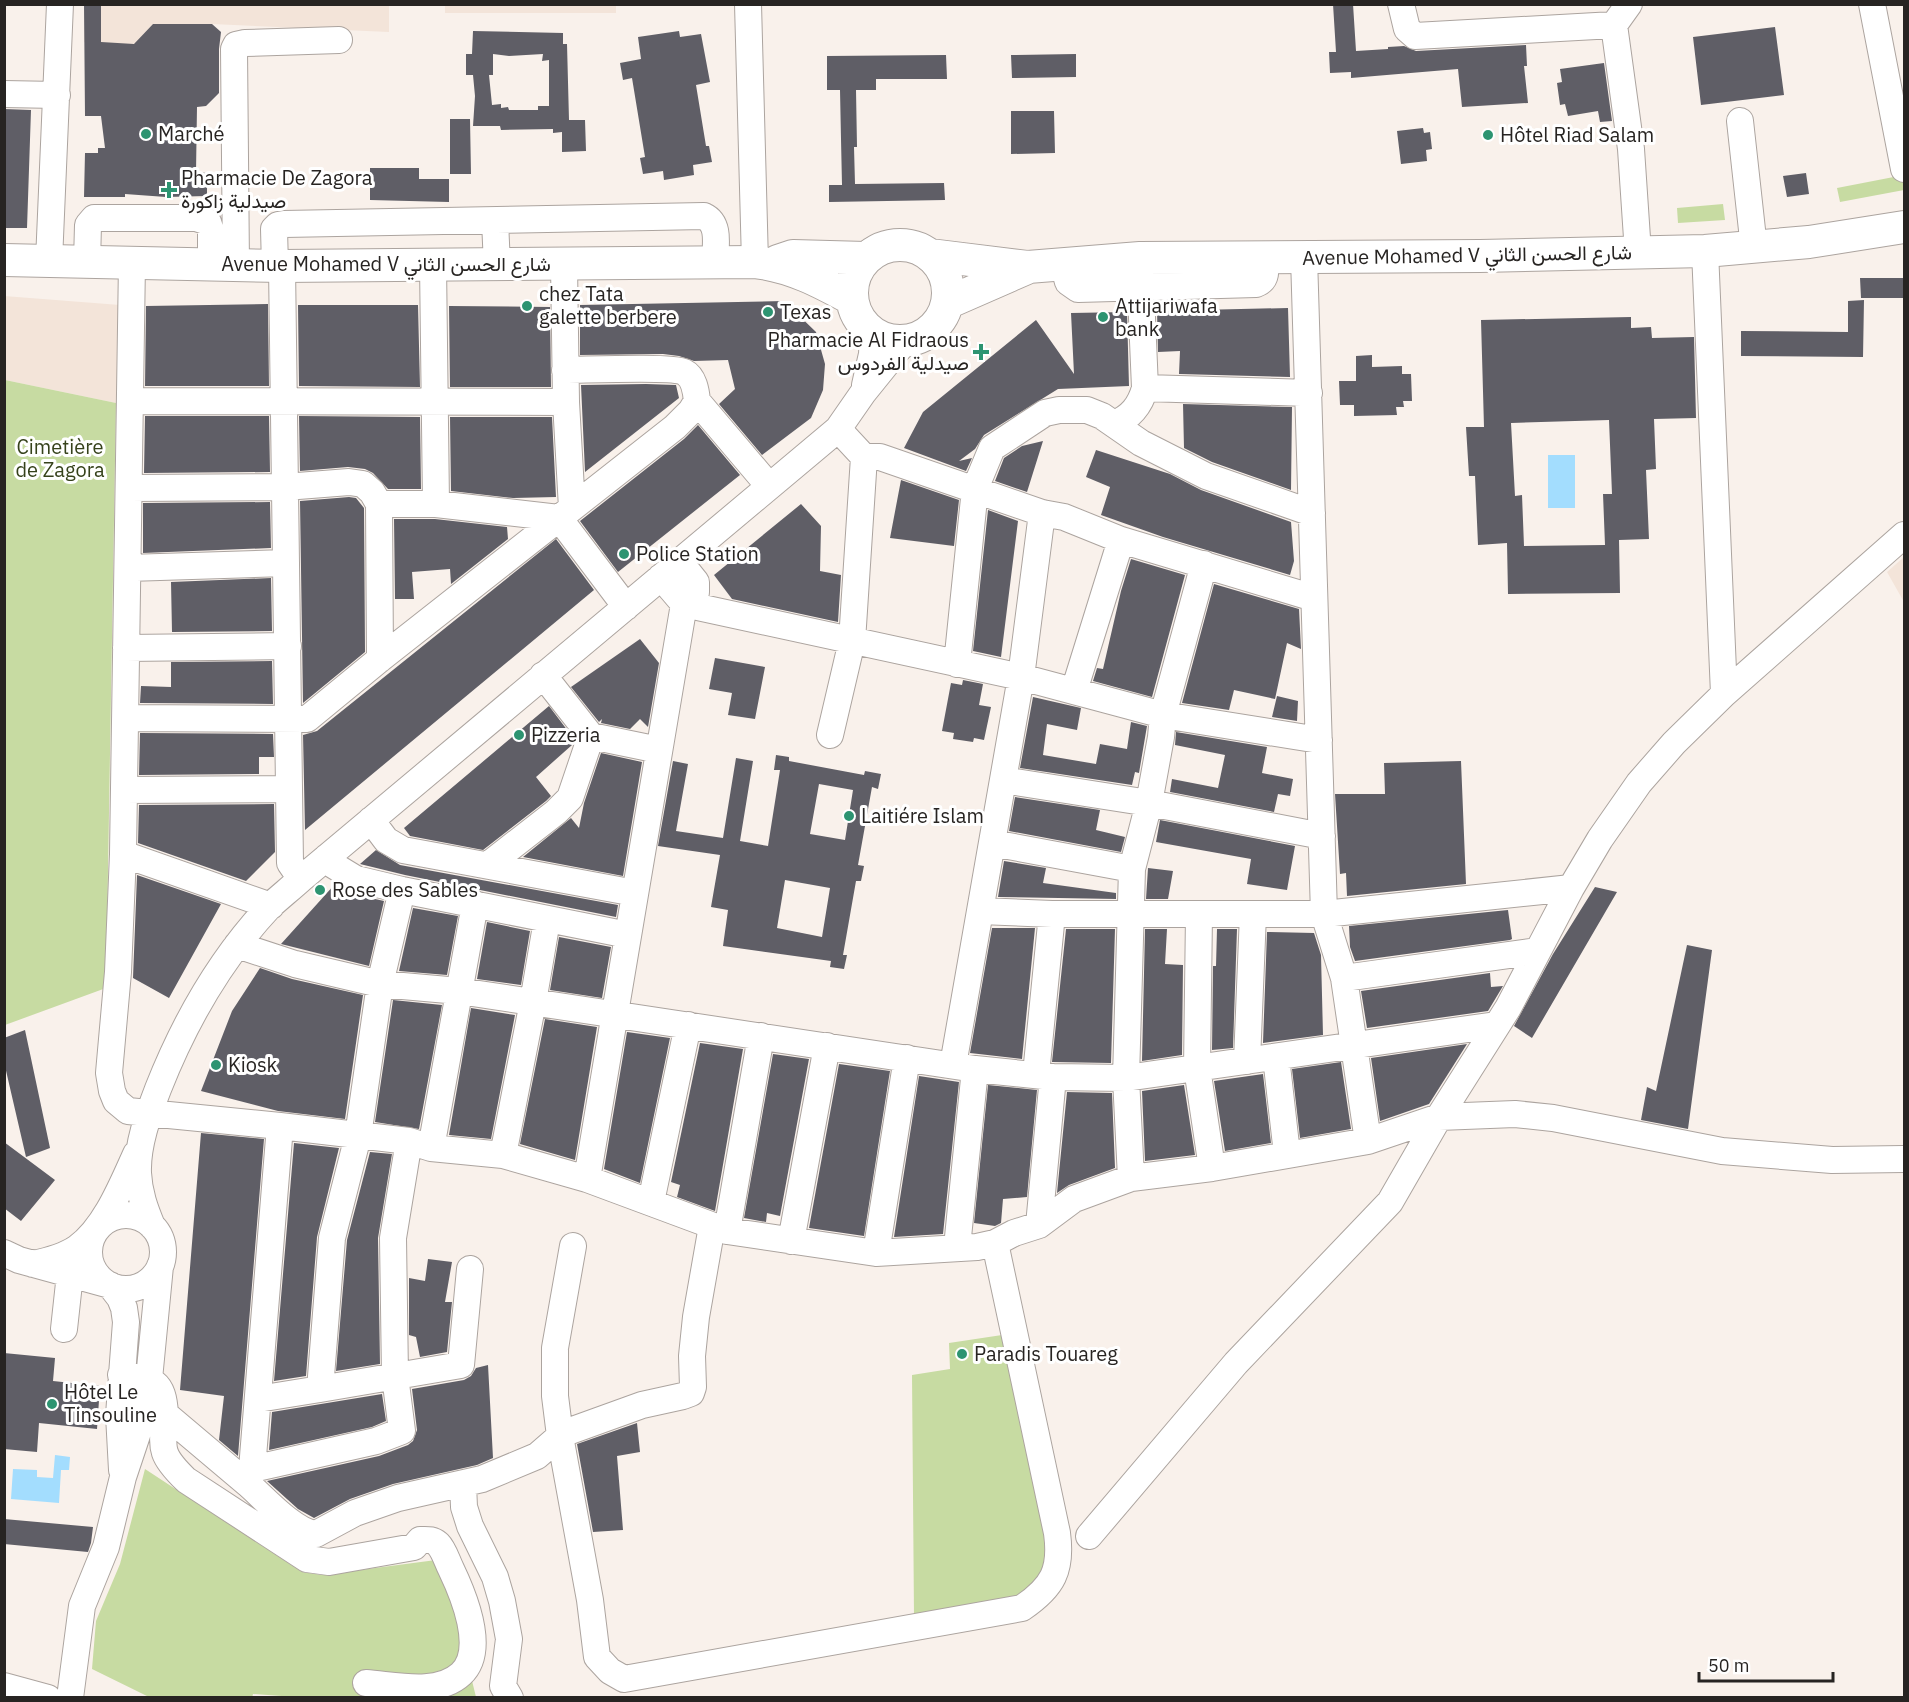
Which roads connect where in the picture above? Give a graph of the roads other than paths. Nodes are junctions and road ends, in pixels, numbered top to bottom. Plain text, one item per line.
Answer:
1 (60, 4) edge
2 (748, 4) edge
3 (1401, 4) edge
4 (1629, 4) edge
5 (1872, 4) edge
6 (1614, 25) junction
7 (339, 40) dead end
8 (4, 94) edge
9 (57, 95) junction
10 (1740, 121) dead end
11 (1905, 168) edge
12 (495, 221) junction
13 (1905, 227) edge
14 (1754, 248) junction
15 (1705, 251) junction
16 (1638, 253) junction
17 (930, 255) junction
18 (1304, 256) junction
19 (866, 258) junction
20 (4, 260) edge
21 (49, 261) junction
22 (87, 262) junction
23 (132, 262) junction
24 (715, 263) junction
25 (761, 263) junction
26 (433, 264) junction
27 (564, 264) junction
28 (224, 265) junction
29 (497, 265) junction
30 (278, 266) junction
31 (1028, 267) junction
32 (1140, 272) junction
33 (852, 299) junction
34 (947, 303) junction
35 (873, 333) junction
36 (905, 341) junction
37 (565, 370) junction
38 (1145, 388) junction
39 (863, 393) junction
40 (1309, 393) junction
41 (130, 401) junction
42 (284, 401) junction
43 (697, 401) junction
44 (434, 402) junction
45 (566, 402) junction
46 (1114, 424) junction
47 (838, 429) junction
48 (864, 457) junction
49 (769, 486) junction
50 (285, 487) junction
51 (129, 488) junction
52 (975, 489) junction
53 (380, 504) junction
54 (436, 504) junction
55 (566, 513) junction
56 (1042, 513) junction
57 (1312, 513) junction
58 (1905, 535) edge
59 (1120, 540) junction
60 (286, 564) junction
61 (1204, 564) junction
62 (128, 568) junction
63 (671, 569) junction
64 (1314, 598) junction
65 (684, 604) junction
66 (626, 607) junction
67 (852, 641) junction
68 (288, 646) junction
69 (126, 648) junction
70 (380, 659) junction
71 (957, 664) junction
72 (543, 675) junction
73 (1021, 677) junction
74 (1074, 691) junction
75 (1724, 694) junction
76 (1163, 715) junction
77 (125, 718) junction
78 (289, 719) junction
79 (830, 735) dead end
80 (591, 736) junction
81 (1318, 740) junction
82 (659, 750) junction
83 (1003, 780) junction
84 (290, 789) junction
85 (124, 790) junction
86 (1149, 803) junction
87 (370, 820) junction
88 (1322, 836) junction
89 (992, 843) junction
90 (123, 854) junction
91 (327, 857) junction
92 (488, 865) junction
93 (1132, 869) junction
94 (301, 879) junction
95 (1571, 888) junction
96 (402, 890) junction
97 (635, 893) junction
98 (475, 904) junction
99 (271, 906) junction
100 (980, 911) junction
101 (1052, 914) junction
102 (1130, 914) junction
103 (1199, 914) junction
104 (1253, 914) junction
105 (1324, 914) junction
106 (547, 920) junction
107 (628, 935) junction
108 (237, 945) junction
109 (1538, 951) junction
110 (1344, 978) junction
111 (380, 984) junction
112 (459, 991) junction
113 (533, 1002) junction
114 (614, 1014) junction
115 (688, 1025) junction
116 (1496, 1025) junction
117 (761, 1036) junction
118 (827, 1046) junction
119 (1353, 1046) junction
120 (1276, 1057) junction
121 (907, 1058) junction
122 (1247, 1061) junction
123 (964, 1067) junction
124 (1197, 1068) junction
125 (1045, 1076) junction
126 (1126, 1078) junction
127 (149, 1113) junction
128 (1439, 1117) junction
129 (280, 1126) junction
130 (358, 1136) junction
131 (1368, 1141) junction
132 (141, 1142) junction
133 (420, 1145) junction
134 (1287, 1154) junction
135 (503, 1155) junction
136 (1905, 1159) edge
137 (1212, 1168) junction
138 (1131, 1178) junction
139 (587, 1179) junction
140 (651, 1202) junction
141 (1038, 1225) junction
142 (152, 1226) junction
143 (720, 1229) junction
144 (95, 1231) junction
145 (791, 1241) junction
146 (995, 1243) junction
147 (573, 1246) dead end
148 (957, 1247) junction
149 (876, 1252) junction
150 (4, 1253) edge
151 (33, 1264) junction
152 (160, 1266) junction
153 (470, 1269) dead end
154 (69, 1274) junction
155 (110, 1286) junction
156 (64, 1329) dead end
157 (121, 1375) junction
158 (395, 1376) junction
159 (149, 1379) junction
160 (320, 1389) junction
161 (258, 1399) junction
162 (165, 1414) junction
163 (560, 1436) junction
164 (123, 1477) junction
165 (250, 1477) junction
166 (464, 1484) junction
167 (1089, 1536) dead end
168 (366, 1683) dead end
169 (4, 1686) edge
170 (48, 1698) edge
171 (70, 1698) edge
172 (510, 1698) edge

1 - 9 street
2 - 25 street
3 - 6 street
4 - 6 street
5 - 11 street
6 - 16 street
7 - 28 street
8 - 9 street
9 - 21 street
10 - 14 street
12 - 24 street
12 - 29 street
12 - 30 street
13 - 14 main road, Avenue Mohamed V شارع الحسن الثاني
14 - 15 main road, Avenue Mohamed V شارع الحسن الثاني
15 - 16 main road, Avenue Mohamed V شارع الحسن الثاني
15 - 75 street
16 - 18 main road, Avenue Mohamed V شارع الحسن الثاني
17 - 19 main road, Avenue Mohamed V شارع الحسن الثاني
17 - 31 main road, Avenue Mohamed V شارع الحسن الثاني
17 - 34 main road
18 - 32 main road, Avenue Mohamed V شارع الحسن الثاني
18 - 40 street
19 - 25 main road, Avenue Mohamed V شارع الحسن الثاني
19 - 33 main road
20 - 21 main road, Avenue Mohamed V شارع الحسن الثاني
21 - 22 main road, Avenue Mohamed V شارع الحسن الثاني
22 - 23 main road, Avenue Mohamed V شارع الحسن الثاني
22 - 28 street
23 - 28 main road, Avenue Mohamed V شارع الحسن الثاني
23 - 41 street
24 - 25 main road, Avenue Mohamed V شارع الحسن الثاني
24 - 27 main road, Avenue Mohamed V شارع الحسن الثاني
25 - 33 main road, Avenue Mohamed V شارع الحسن الثاني
26 - 29 main road, Avenue Mohamed V شارع الحسن الثاني
26 - 30 main road, Avenue Mohamed V شارع الحسن الثاني
26 - 44 street
27 - 29 main road, Avenue Mohamed V شارع الحسن الثاني
27 - 37 street
28 - 30 main road, Avenue Mohamed V شارع الحسن الثاني
30 - 42 street
31 - 32 main road, Avenue Mohamed V شارع الحسن الثاني
31 - 34 main road, Avenue Mohamed V شارع الحسن الثاني
32 - 38 street
33 - 35 main road
34 - 36 main road
35 - 36 main road
35 - 39 street
36 - 39 street
37 - 43 street
37 - 45 street
38 - 40 street
38 - 46 street
39 - 47 street
40 - 57 street
41 - 42 street
41 - 51 street
42 - 44 street
42 - 50 street
43 - 49 street
43 - 55 street
44 - 45 street
44 - 54 street
45 - 55 street
46 - 52 street
46 - 57 street
47 - 48 street
47 - 49 street
48 - 52 street
48 - 67 street
49 - 63 street
50 - 51 street
50 - 53 street
50 - 60 street
51 - 62 street
52 - 56 street
52 - 71 street
53 - 54 street
53 - 70 street
54 - 55 street
55 - 66 street
55 - 70 street
56 - 59 street
56 - 73 street
57 - 64 street
58 - 75 street
59 - 61 street
59 - 74 street
60 - 62 street
60 - 68 street
61 - 64 street
61 - 76 street
62 - 69 street
63 - 65 street
63 - 66 street
64 - 81 street
65 - 67 street
65 - 82 street
66 - 72 street
67 - 71 street
67 - 79 street
68 - 69 street
68 - 78 street
69 - 77 street
70 - 78 street
71 - 73 street
72 - 80 street
72 - 87 street
73 - 74 street
73 - 83 street
74 - 76 street
75 - 95 street
76 - 81 street
76 - 86 street
77 - 78 street
77 - 85 street
78 - 84 street
80 - 82 street
80 - 92 street
81 - 88 street
82 - 97 street
83 - 86 street
83 - 89 street
84 - 85 street
84 - 94 street
85 - 90 street
86 - 88 street
86 - 93 street
87 - 91 street
87 - 92 street
88 - 105 street
89 - 93 street
89 - 100 street
90 - 99 street
90 - 127 street
91 - 94 street
91 - 96 street
92 - 97 street
93 - 102 street
94 - 99 street
95 - 105 street
95 - 109 street
96 - 98 street
96 - 111 street
97 - 107 street
98 - 106 street
98 - 112 street
99 - 108 street
100 - 101 street
100 - 123 street
101 - 102 street
101 - 125 street
102 - 103 street
102 - 126 street
103 - 104 street
103 - 124 street
104 - 105 street
104 - 122 street
105 - 110 street
106 - 107 street
106 - 113 street
107 - 114 street
108 - 111 street
108 - 127 street
109 - 110 street
109 - 116 street
110 - 119 street
111 - 112 street
111 - 130 street
112 - 113 street
112 - 133 street
113 - 114 street
113 - 135 street
114 - 115 street
114 - 139 street
115 - 117 street
115 - 140 street
116 - 119 street
116 - 128 street
117 - 118 street
117 - 143 street
118 - 121 street
118 - 145 street
119 - 120 street
119 - 131 street
120 - 122 street
120 - 134 street
121 - 123 street
121 - 149 street
122 - 124 street
123 - 125 street
123 - 148 street
124 - 126 street
124 - 137 street
125 - 126 street
125 - 141 street
126 - 138 street
127 - 129 street
127 - 132 street
128 - 131 street
128 - 136 street
128 - 167 street
129 - 130 street
129 - 161 street
130 - 133 street
130 - 160 street
131 - 134 street
132 - 142 street
132 - 144 street
133 - 135 street
133 - 158 street
134 - 137 street
135 - 139 street
137 - 138 street
138 - 141 street
139 - 140 street
140 - 143 street
141 - 146 street
142 - 144 street
142 - 152 street
143 - 145 street
143 - 163 street
144 - 151 street
144 - 155 street
145 - 149 street
146 - 148 street
146 - 163 street
147 - 163 street
148 - 149 street
150 - 151 street
151 - 154 street
152 - 155 street
152 - 159 street
153 - 158 street
154 - 155 street
154 - 156 street
155 - 157 street
157 - 159 street
157 - 164 street
158 - 160 street
158 - 165 street
159 - 162 street
159 - 164 street
160 - 161 street
161 - 165 street
162 - 165 street
162 - 168 street
163 - 166 street
164 - 171 street
165 - 166 street
166 - 172 street
169 - 170 street

